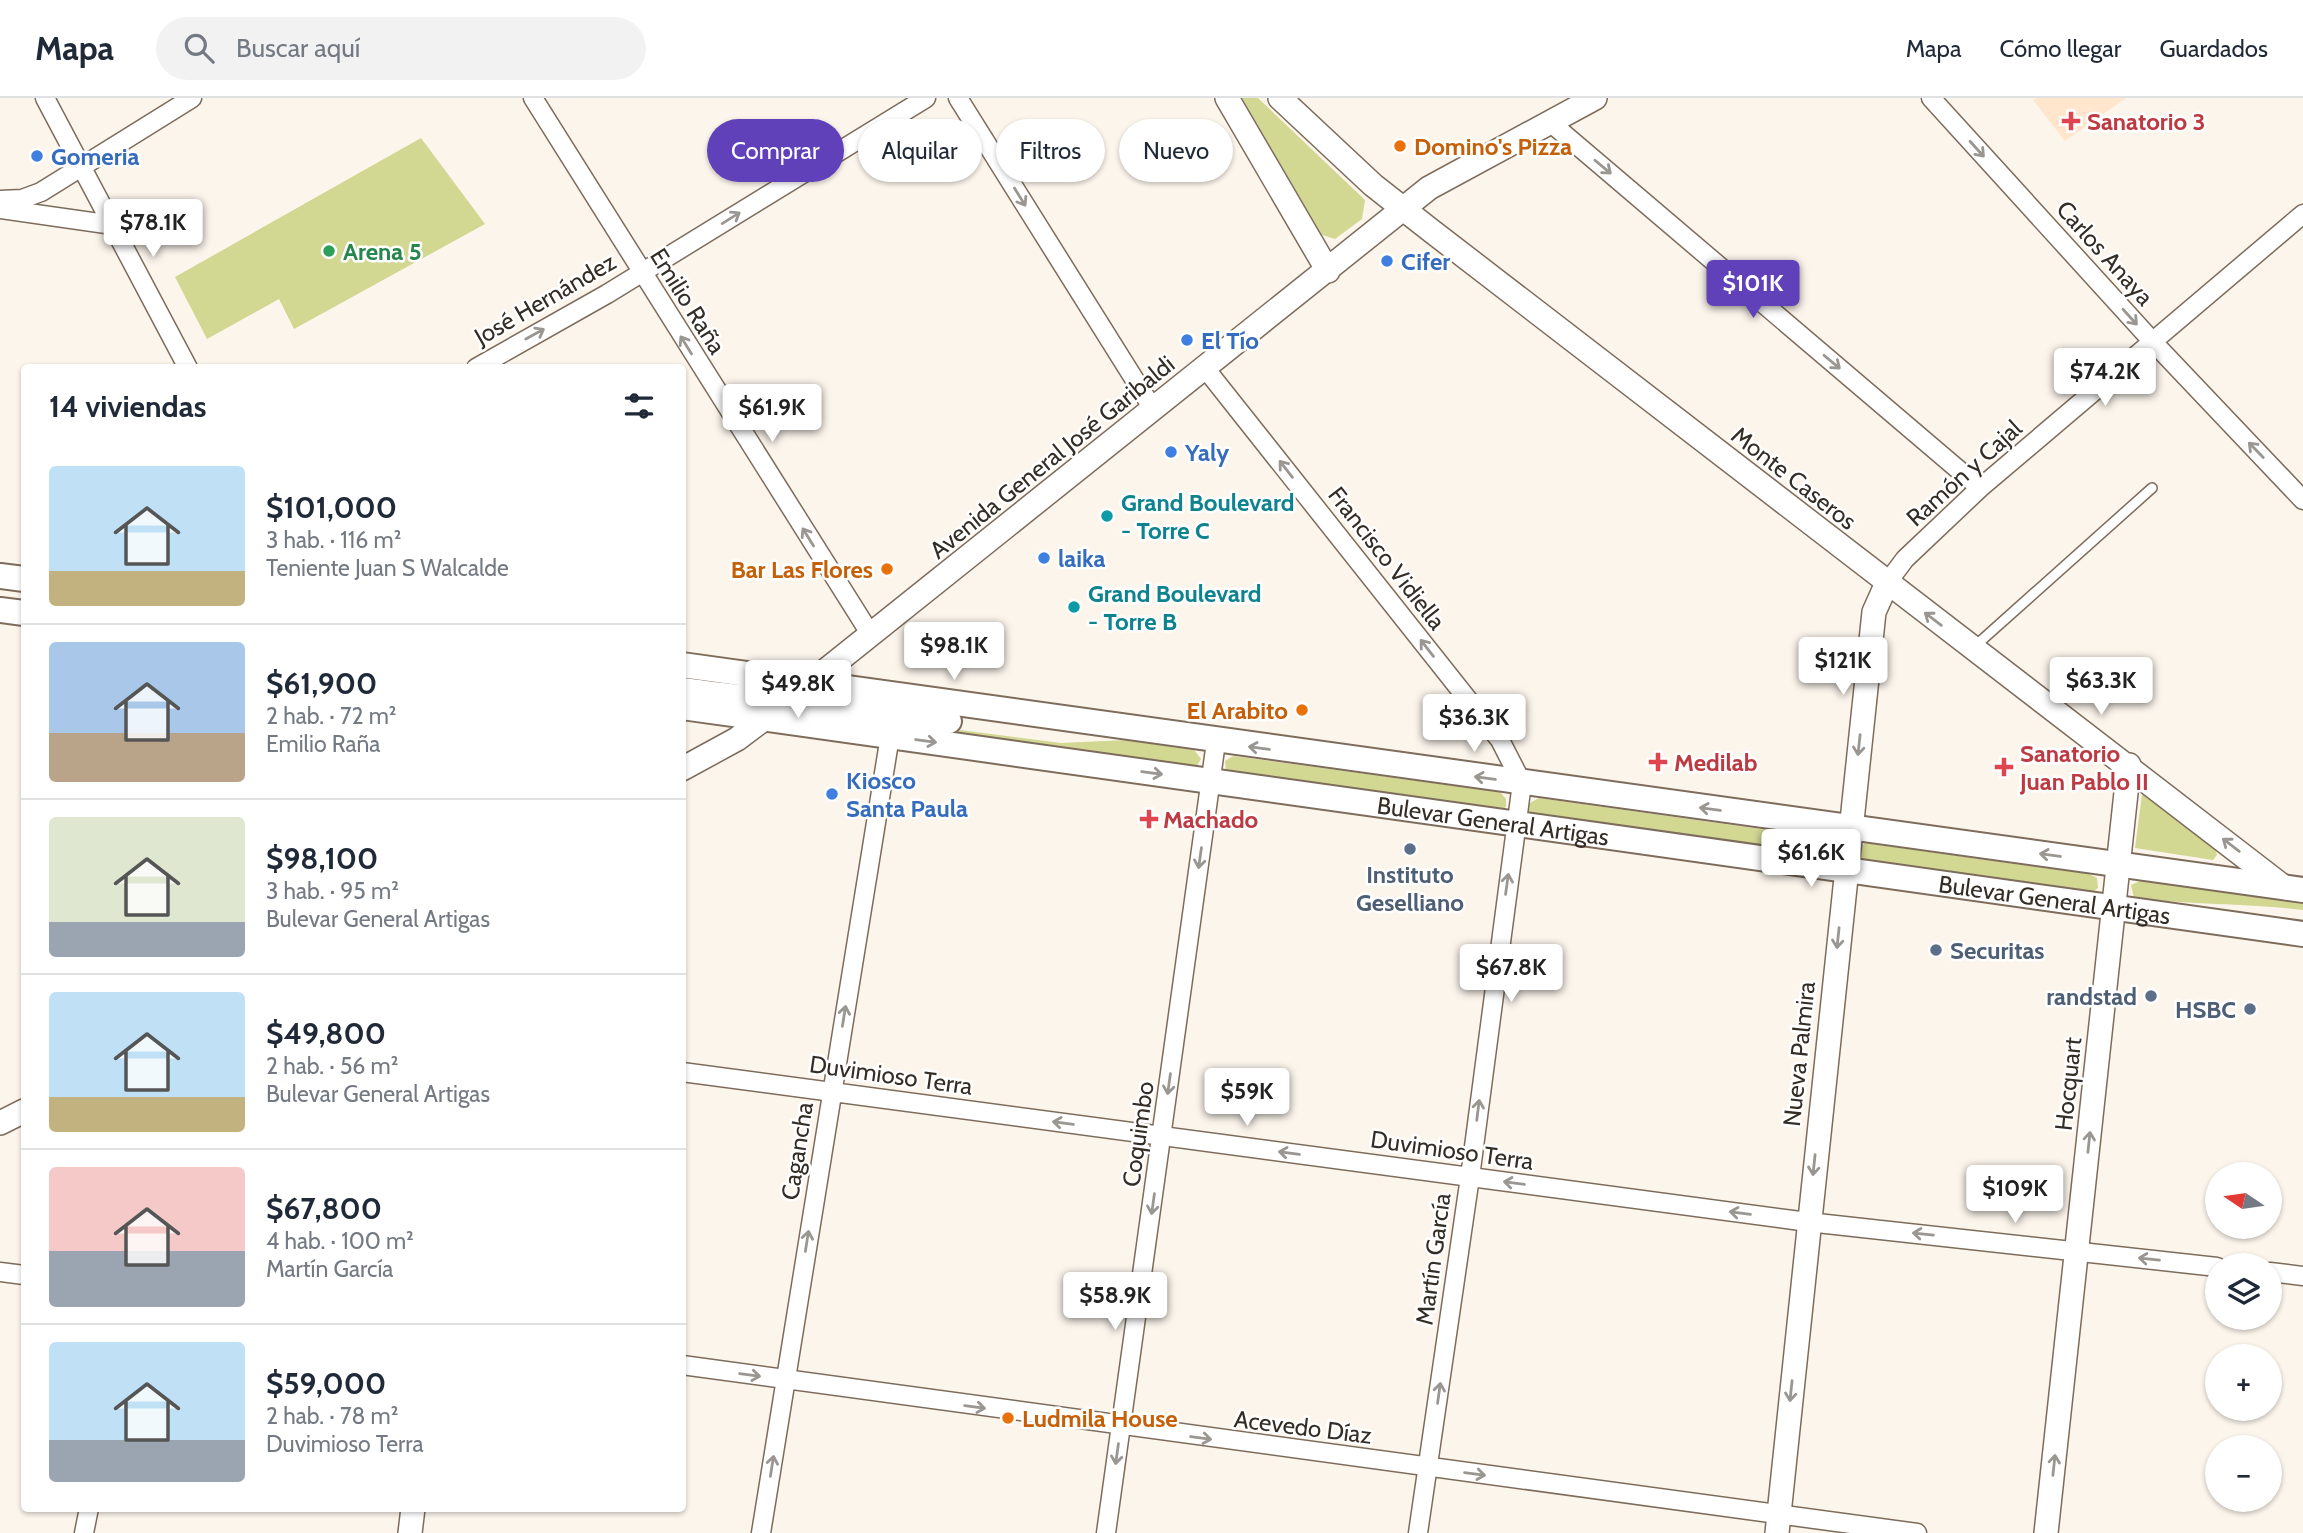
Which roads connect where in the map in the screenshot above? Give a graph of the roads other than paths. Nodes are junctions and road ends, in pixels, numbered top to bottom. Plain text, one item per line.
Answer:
1 (46, 98) edge
2 (192, 98) edge
3 (533, 98) edge
4 (926, 98) edge
5 (958, 98) edge
6 (1227, 98) edge
7 (1280, 98) edge
8 (1595, 98) edge
9 (1931, 98) edge
10 (1552, 122) junction
11 (83, 168) junction
12 (0, 200) edge
13 (0, 209) edge
14 (1404, 210) junction
15 (2303, 214) edge
16 (113, 225) junction
17 (1328, 271) junction
18 (640, 273) junction
19 (2153, 342) junction
20 (186, 364) edge
21 (482, 364) edge
22 (1205, 368) junction
23 (1153, 409) junction
24 (1980, 488) junction
25 (2152, 488) dead end
26 (2303, 499) edge
27 (0, 576) edge
28 (21, 579) edge
29 (1887, 583) junction
30 (0, 610) edge
31 (21, 613) edge
32 (871, 635) junction
33 (1973, 648) junction
34 (686, 667) edge
35 (809, 684) junction
36 (686, 690) edge
37 (686, 708) edge
38 (762, 720) junction
39 (1092, 725) junction
40 (890, 736) junction
41 (1216, 742) junction
42 (2129, 765) junction
43 (686, 767) edge
44 (1211, 781) junction
45 (1522, 783) junction
46 (1516, 825) junction
47 (1851, 827) junction
48 (2118, 864) junction
49 (1845, 870) junction
50 (2294, 889) edge
51 (2113, 907) junction
52 (2303, 918) edge
53 (2246, 927) junction
54 (2303, 934) edge
55 (686, 1073) edge
56 (831, 1091) junction
57 (21, 1113) edge
58 (0, 1124) edge
59 (1162, 1137) junction
60 (1469, 1177) junction
61 (1808, 1222) junction
62 (2078, 1251) junction
63 (2205, 1266) edge
64 (0, 1272) edge
65 (2282, 1273) edge
66 (21, 1276) edge
67 (2303, 1276) edge
68 (686, 1366) edge
69 (785, 1380) junction
70 (1121, 1427) junction
71 (1428, 1468) junction
72 (88, 1512) edge
73 (413, 1512) edge
74 (1778, 1523) edge
75 (84, 1533) edge
76 (410, 1533) edge
77 (761, 1533) edge
78 (1107, 1533) edge
79 (1418, 1533) edge
80 (1917, 1533) edge
81 (2046, 1533) edge

1 - 11 street
2 - 11 street
3 - 18 street, Emilio Raña
18 -> 4 street, José Hernández
5 -> 23 street
6 - 17 street
7 - 14 street, Monte Caseros
8 - 10 street, Avenida General José Garibaldi
9 -> 19 street, Carlos Anaya
10 - 14 street, Avenida General José Garibaldi
10 -> 24 street
11 - 12 street
11 - 16 street
13 - 16 street
14 - 17 street, Avenida General José Garibaldi
14 - 29 street, Monte Caseros
15 - 19 street, Ramón y Cajal
16 - 20 street
17 - 22 street, Avenida General José Garibaldi
21 -> 18 street, José Hernández
32 -> 18 street, Emilio Raña
19 - 24 street, Ramón y Cajal
26 -> 19 street, Carlos Anaya
22 - 23 street, Avenida General José Garibaldi
45 -> 22 street, Francisco Vidiella
23 - 32 street, Avenida General José Garibaldi
24 - 29 street, Ramón y Cajal
25 - 33 lane
27 - 28 main road
33 -> 29 street, Monte Caseros
29 -> 47 street, Nueva Palmira
30 - 31 main road
32 - 35 street, Avenida General José Garibaldi
33 - 42 street, Monte Caseros
34 - 35 main road, Bulevar General Artigas
35 - 36 main road
35 - 38 street, Avenida General José Garibaldi
35 - 39 main road, Bulevar General Artigas
37 - 38 main road, Bulevar General Artigas
38 - 39 main road
38 - 40 main road, Bulevar General Artigas
38 - 43 street, Avenida General José Garibaldi
39 - 41 main road, Bulevar General Artigas
40 -> 44 main road, Bulevar General Artigas
56 -> 40 street, Cagancha
41 - 44 street, Coquimbo
45 -> 41 main road, Bulevar General Artigas
42 - 48 street, Hocquart
50 -> 42 street, Monte Caseros
44 - 46 main road, Bulevar General Artigas
44 -> 59 street, Coquimbo
45 - 46 street, Martín García
47 -> 45 main road, Bulevar General Artigas
46 - 49 main road, Bulevar General Artigas
60 -> 46 street, Martín García
48 -> 47 main road, Bulevar General Artigas
47 - 49 street, Nueva Palmira
48 - 50 main road, Bulevar General Artigas
48 - 51 street, Hocquart
49 - 51 main road, Bulevar General Artigas
49 -> 61 street, Nueva Palmira
51 - 53 main road, Bulevar General Artigas
62 -> 51 street, Hocquart
52 - 53 main road
53 - 54 main road, Bulevar General Artigas
55 - 56 street, Duvimioso Terra
59 -> 56 street, Duvimioso Terra
69 -> 56 street, Cagancha
57 - 58 street
60 -> 59 street, Duvimioso Terra
59 -> 70 street, Coquimbo
61 -> 60 street, Duvimioso Terra
71 -> 60 street, Martín García
62 -> 61 street, Duvimioso Terra
61 -> 74 street, Nueva Palmira
63 -> 62 street, Duvimioso Terra
81 -> 62 street, Hocquart
64 - 66 street
65 - 67 street
68 -> 69 street, Acevedo Díaz
69 -> 70 street, Acevedo Díaz
77 -> 69 street, Cagancha
70 -> 71 street, Acevedo Díaz
70 -> 78 street, Coquimbo
71 -> 74 street, Acevedo Díaz
71 - 79 street, Martín García
72 - 75 street
73 - 76 street
74 - 80 street, Acevedo Díaz

